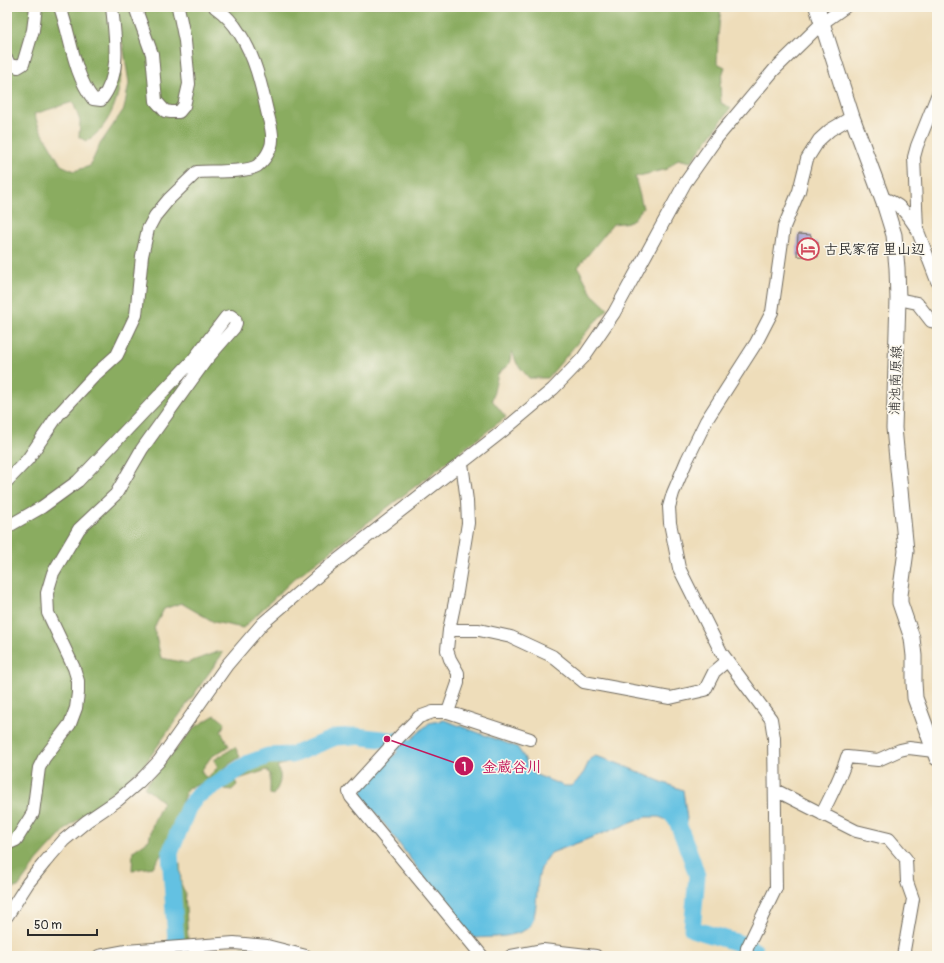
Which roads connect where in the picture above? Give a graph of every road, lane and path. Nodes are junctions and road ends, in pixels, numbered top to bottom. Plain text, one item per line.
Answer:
1 (36, 7) edge
2 (60, 7) edge
3 (112, 7) edge
4 (135, 7) edge
5 (178, 7) edge
6 (215, 7) edge
7 (817, 7) edge
8 (845, 7) edge
9 (821, 24) junction
10 (7, 60) edge
11 (937, 96) edge
12 (852, 117) junction
13 (882, 198) junction
14 (917, 229) junction
15 (937, 281) edge
16 (898, 299) junction
17 (937, 322) edge
18 (462, 464) junction
19 (7, 481) edge
20 (7, 527) edge
21 (449, 630) junction
22 (727, 661) junction
23 (448, 712) junction
24 (530, 739) dead end
25 (936, 754) edge
26 (775, 790) junction
27 (822, 814) junction
28 (7, 844) edge
29 (7, 916) edge
30 (747, 949) edge
31 (534, 953) edge
32 (99, 956) edge
33 (306, 956) edge
34 (482, 956) edge
35 (511, 956) edge
36 (596, 956) edge
37 (903, 956) edge

1 - 10 street
2 - 3 street
4 - 5 street
6 - 19 street
7 - 9 main road, 浦池南原線
8 - 9 street
9 - 12 main road, 浦池南原線
9 - 18 street
11 - 14 street
12 - 13 main road, 浦池南原線
12 - 22 street
13 - 14 street
13 - 16 main road, 浦池南原線
14 - 15 street
16 - 17 street
16 - 25 main road, 浦池南原線
18 - 21 street
18 - 29 street
20 - 28 street
21 - 22 street
21 - 23 street
22 - 26 street
23 - 24 street
23 - 34 street
25 - 27 street
26 - 27 street
26 - 30 street
27 - 37 street
31 - 35 street
31 - 36 street
32 - 33 street

